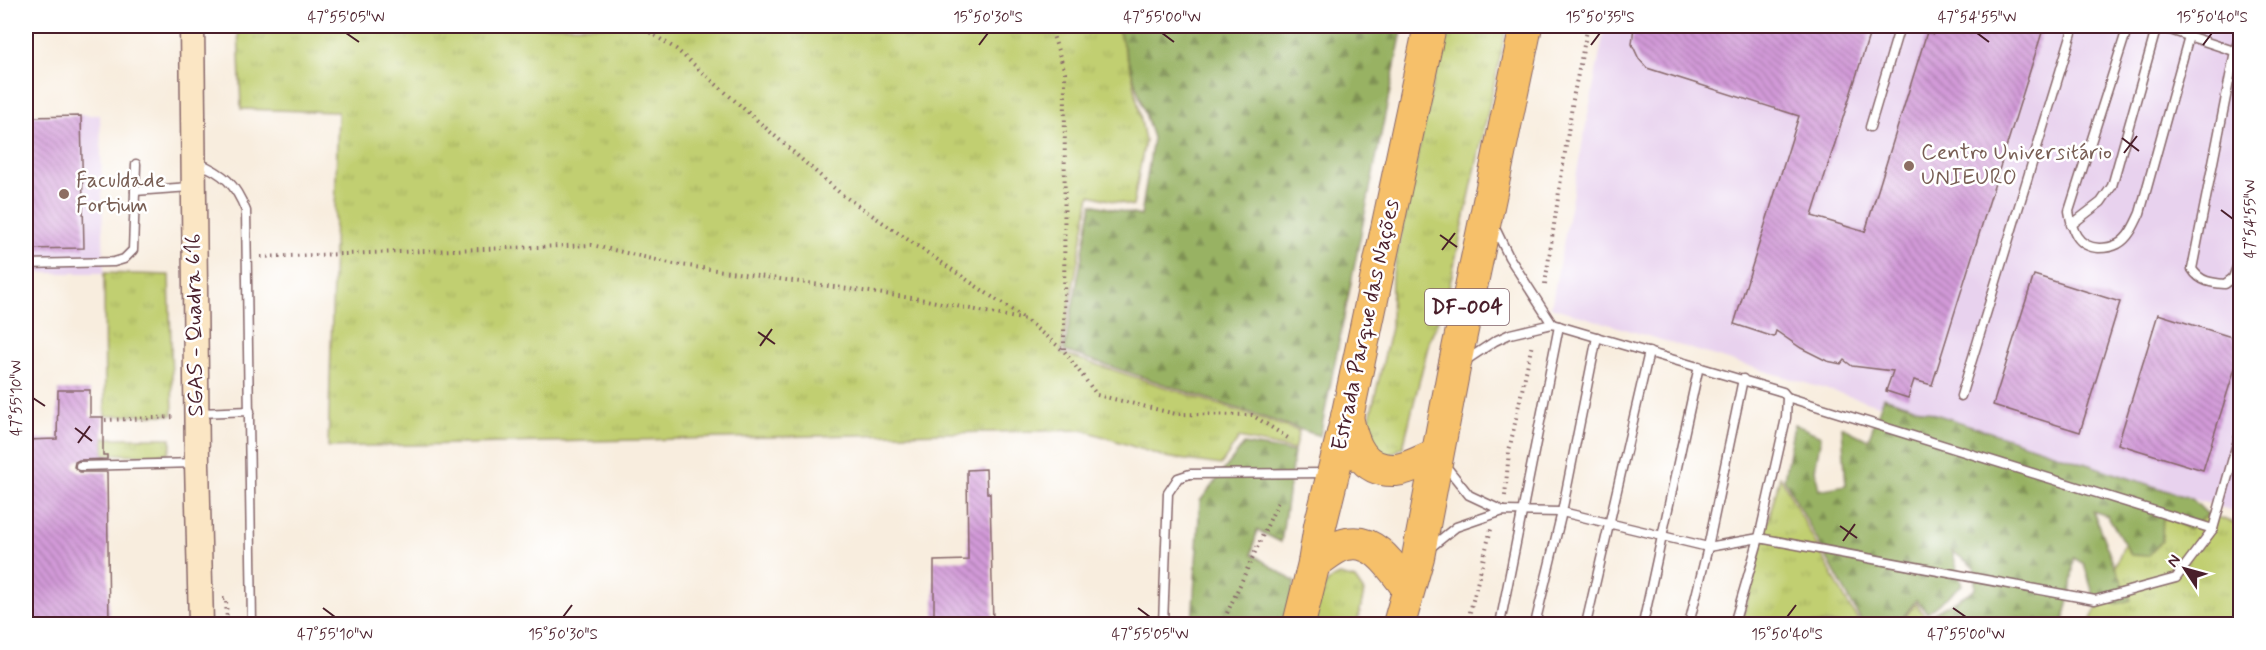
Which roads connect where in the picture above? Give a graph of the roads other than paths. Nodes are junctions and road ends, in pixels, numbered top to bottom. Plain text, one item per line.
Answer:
1 (192, 26) edge
2 (1430, 26) edge
3 (1526, 26) edge
4 (1900, 26) edge
5 (2074, 26) edge
6 (2128, 26) edge
7 (2157, 26) edge
8 (2241, 34) edge
9 (2189, 36) junction
10 (2238, 52) edge
11 (1870, 127) dead end
12 (194, 160) junction
13 (136, 164) dead end
14 (194, 187) junction
15 (135, 191) junction
16 (1487, 211) junction
17 (2071, 225) junction
18 (2241, 259) edge
19 (26, 264) edge
20 (1556, 325) junction
21 (1597, 337) junction
22 (1649, 352) junction
23 (1699, 366) junction
24 (1454, 368) junction
25 (1743, 379) junction
26 (1961, 396) dead end
27 (1787, 398) junction
28 (186, 409) junction
29 (250, 411) junction
30 (1347, 417) junction
31 (2241, 433) edge
32 (1437, 455) junction
33 (196, 463) junction
34 (80, 466) dead end
35 (1333, 473) junction
36 (1503, 511) junction
37 (1523, 511) junction
38 (1562, 512) junction
39 (1608, 523) junction
40 (2213, 529) junction
41 (1661, 536) junction
42 (1759, 538) junction
43 (1708, 547) junction
44 (1418, 557) junction
45 (1314, 563) junction
46 (1408, 588) junction
47 (201, 624) edge
48 (252, 624) edge
49 (1163, 624) edge
50 (1299, 624) edge
51 (1399, 624) edge
52 (1500, 624) edge
53 (1535, 624) edge
54 (1586, 624) edge
55 (1643, 624) edge
56 (1689, 624) edge
57 (1734, 624) edge

1 - 12 street, SGAS - Quadra 616
2 - 30 highway, Estrada Parque das Nações
3 - 16 highway, DF-004
4 - 11 lane
5 - 26 lane
6 - 17 lane
7 - 9 lane
7 - 17 lane
8 - 10 lane
9 - 10 lane
9 - 17 lane
10 - 18 lane
12 - 14 street, SGAS - Quadra 616
12 - 29 lane
13 - 15 lane
14 - 15 lane
14 - 28 street, SGAS - Quadra 616
15 - 19 lane
16 - 20 lane
16 - 24 highway, DF-004
20 - 21 lane
20 - 24 lane
20 - 37 lane
21 - 22 lane
21 - 38 lane
22 - 23 lane
22 - 39 lane
23 - 25 lane
23 - 41 lane
24 - 32 highway, DF-004
25 - 27 lane
25 - 43 lane
27 - 40 lane
27 - 42 lane
28 - 29 lane
28 - 33 street, SGAS - Quadra 616
29 - 48 lane
30 - 32 highway
30 - 35 highway, Estrada Parque das Nações
31 - 40 lane
32 - 36 lane
32 - 44 highway, DF-004
33 - 34 lane
33 - 47 street, SGAS - Quadra 616
35 - 45 highway, Estrada Parque das Nações
35 - 49 lane
36 - 37 lane
36 - 44 lane
37 - 38 lane
37 - 52 lane
38 - 39 lane
38 - 53 lane
39 - 41 lane
39 - 54 lane
40 - 42 lane
41 - 43 lane
41 - 55 lane
42 - 43 lane
42 - 57 lane
43 - 56 lane
44 - 46 highway, DF-004
45 - 46 highway
45 - 50 highway, Estrada Parque das Nações
46 - 51 highway, DF-004

